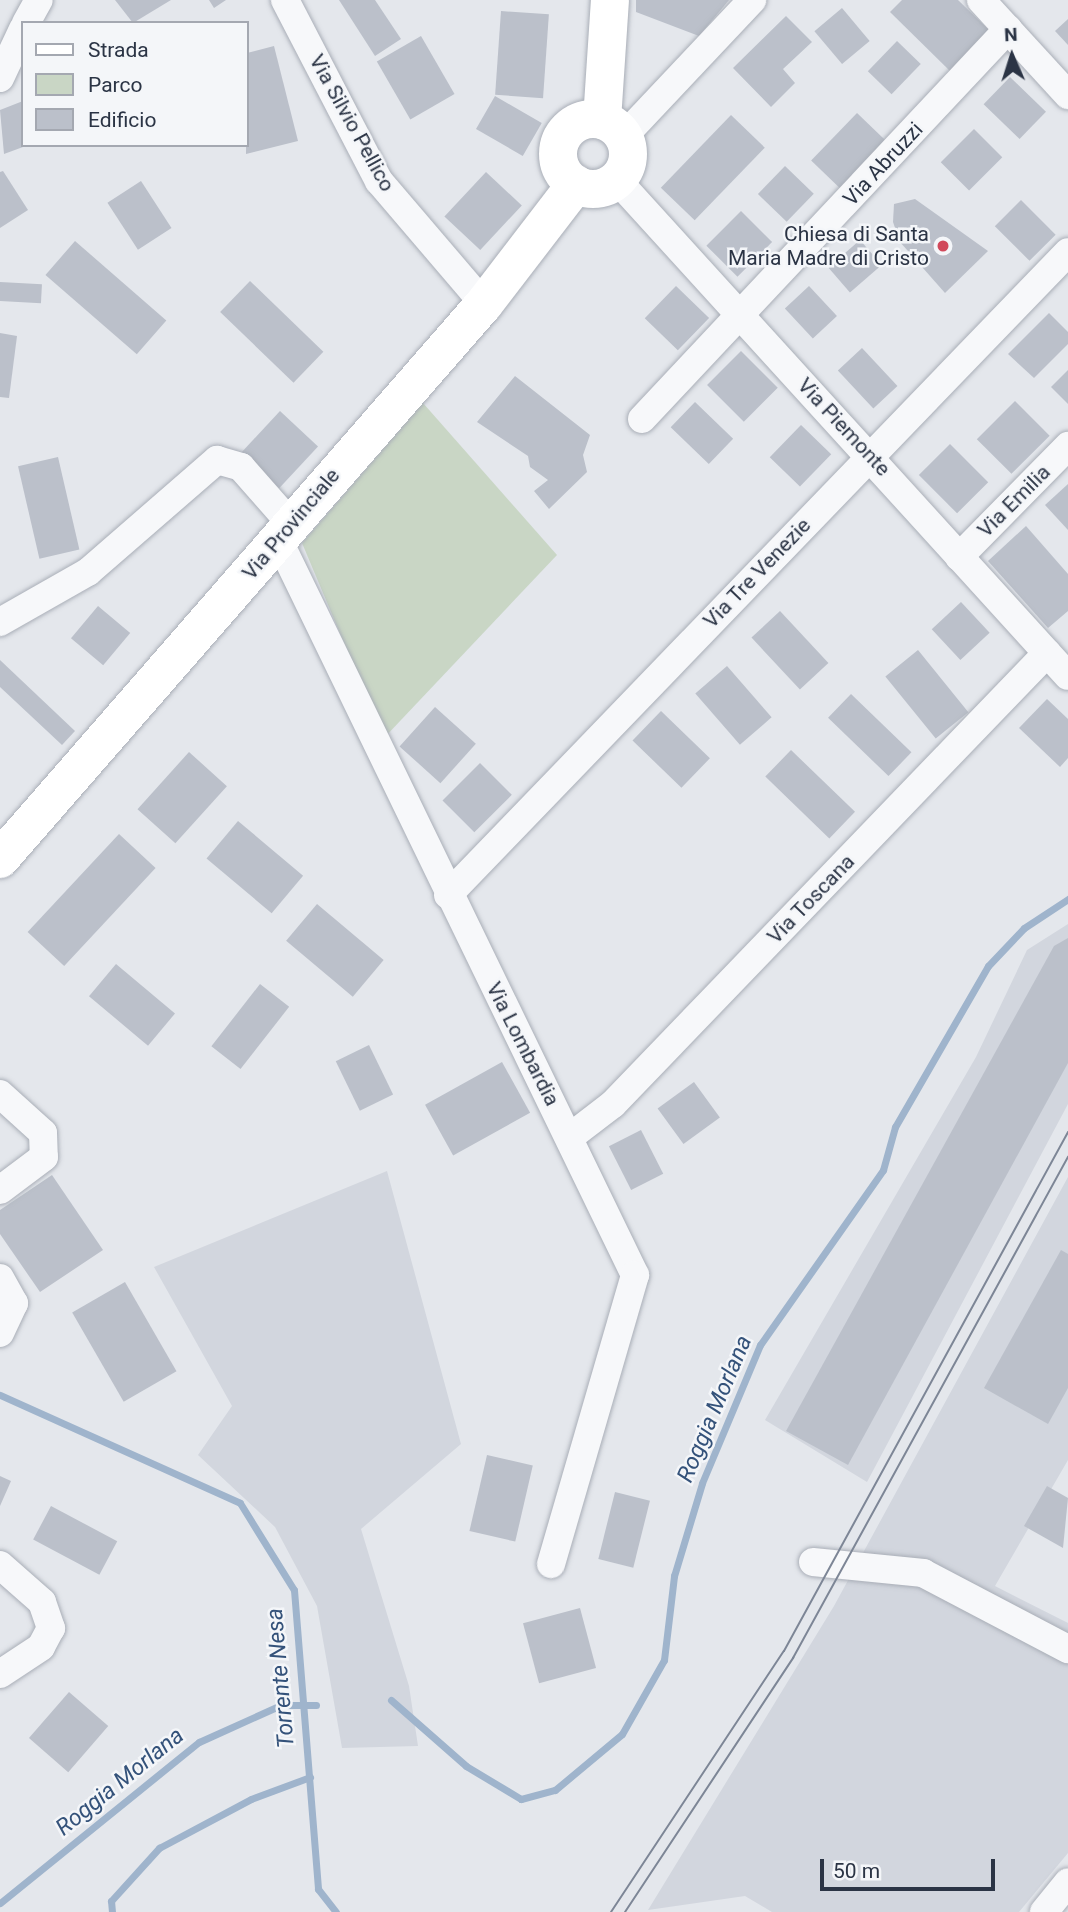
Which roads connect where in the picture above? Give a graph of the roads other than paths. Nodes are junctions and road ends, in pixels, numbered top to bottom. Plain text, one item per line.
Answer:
1 (39, 0) edge
2 (285, 0) edge
3 (610, 0) edge
4 (752, 0) edge
5 (981, 0) edge
6 (27, 21) edge
7 (1008, 30) junction
8 (21, 33) edge
9 (0, 78) edge
10 (1068, 95) edge
11 (613, 128) junction
12 (617, 180) junction
13 (576, 184) junction
14 (1068, 252) edge
15 (484, 304) junction
16 (741, 317) junction
17 (642, 419) dead end
18 (1068, 446) edge
19 (870, 453) junction
20 (285, 533) junction
21 (959, 556) junction
22 (0, 622) edge
23 (1047, 653) junction
24 (1068, 676) edge
25 (0, 859) edge
26 (448, 895) junction
27 (0, 1094) edge
28 (570, 1137) junction
29 (0, 1190) edge
30 (0, 1278) edge
31 (0, 1333) edge
32 (813, 1562) dead end
33 (551, 1564) dead end
34 (0, 1565) edge
35 (1068, 1649) edge
36 (0, 1674) edge
37 (1068, 1882) edge
38 (1044, 1912) edge

1 - 6 street
2 - 15 street, Via Silvio Pellico
3 - 11 street
4 - 11 street
5 - 7 street
7 - 10 street
7 - 16 street, Via Abruzzi
8 - 9 street
11 - 12 street
11 - 13 street
12 - 13 street
12 - 16 street, Via Piemonte
13 - 15 street, Via Provinciale
14 - 19 street, Via Tre Venezie
15 - 20 street, Via Provinciale
16 - 17 street, Via Abruzzi
16 - 19 street, Via Piemonte
18 - 21 street, Via Emilia
19 - 21 street, Via Piemonte
19 - 26 street, Via Tre Venezie
20 - 22 street, Via Lombardia
20 - 25 street, Via Provinciale
20 - 26 street, Via Lombardia
21 - 23 street, Via Piemonte
23 - 24 street, Via Piemonte
23 - 28 street, Via Toscana
26 - 28 street, Via Lombardia
27 - 29 street
28 - 33 street, Via Lombardia
30 - 31 street
32 - 35 street
34 - 36 street
37 - 38 street

